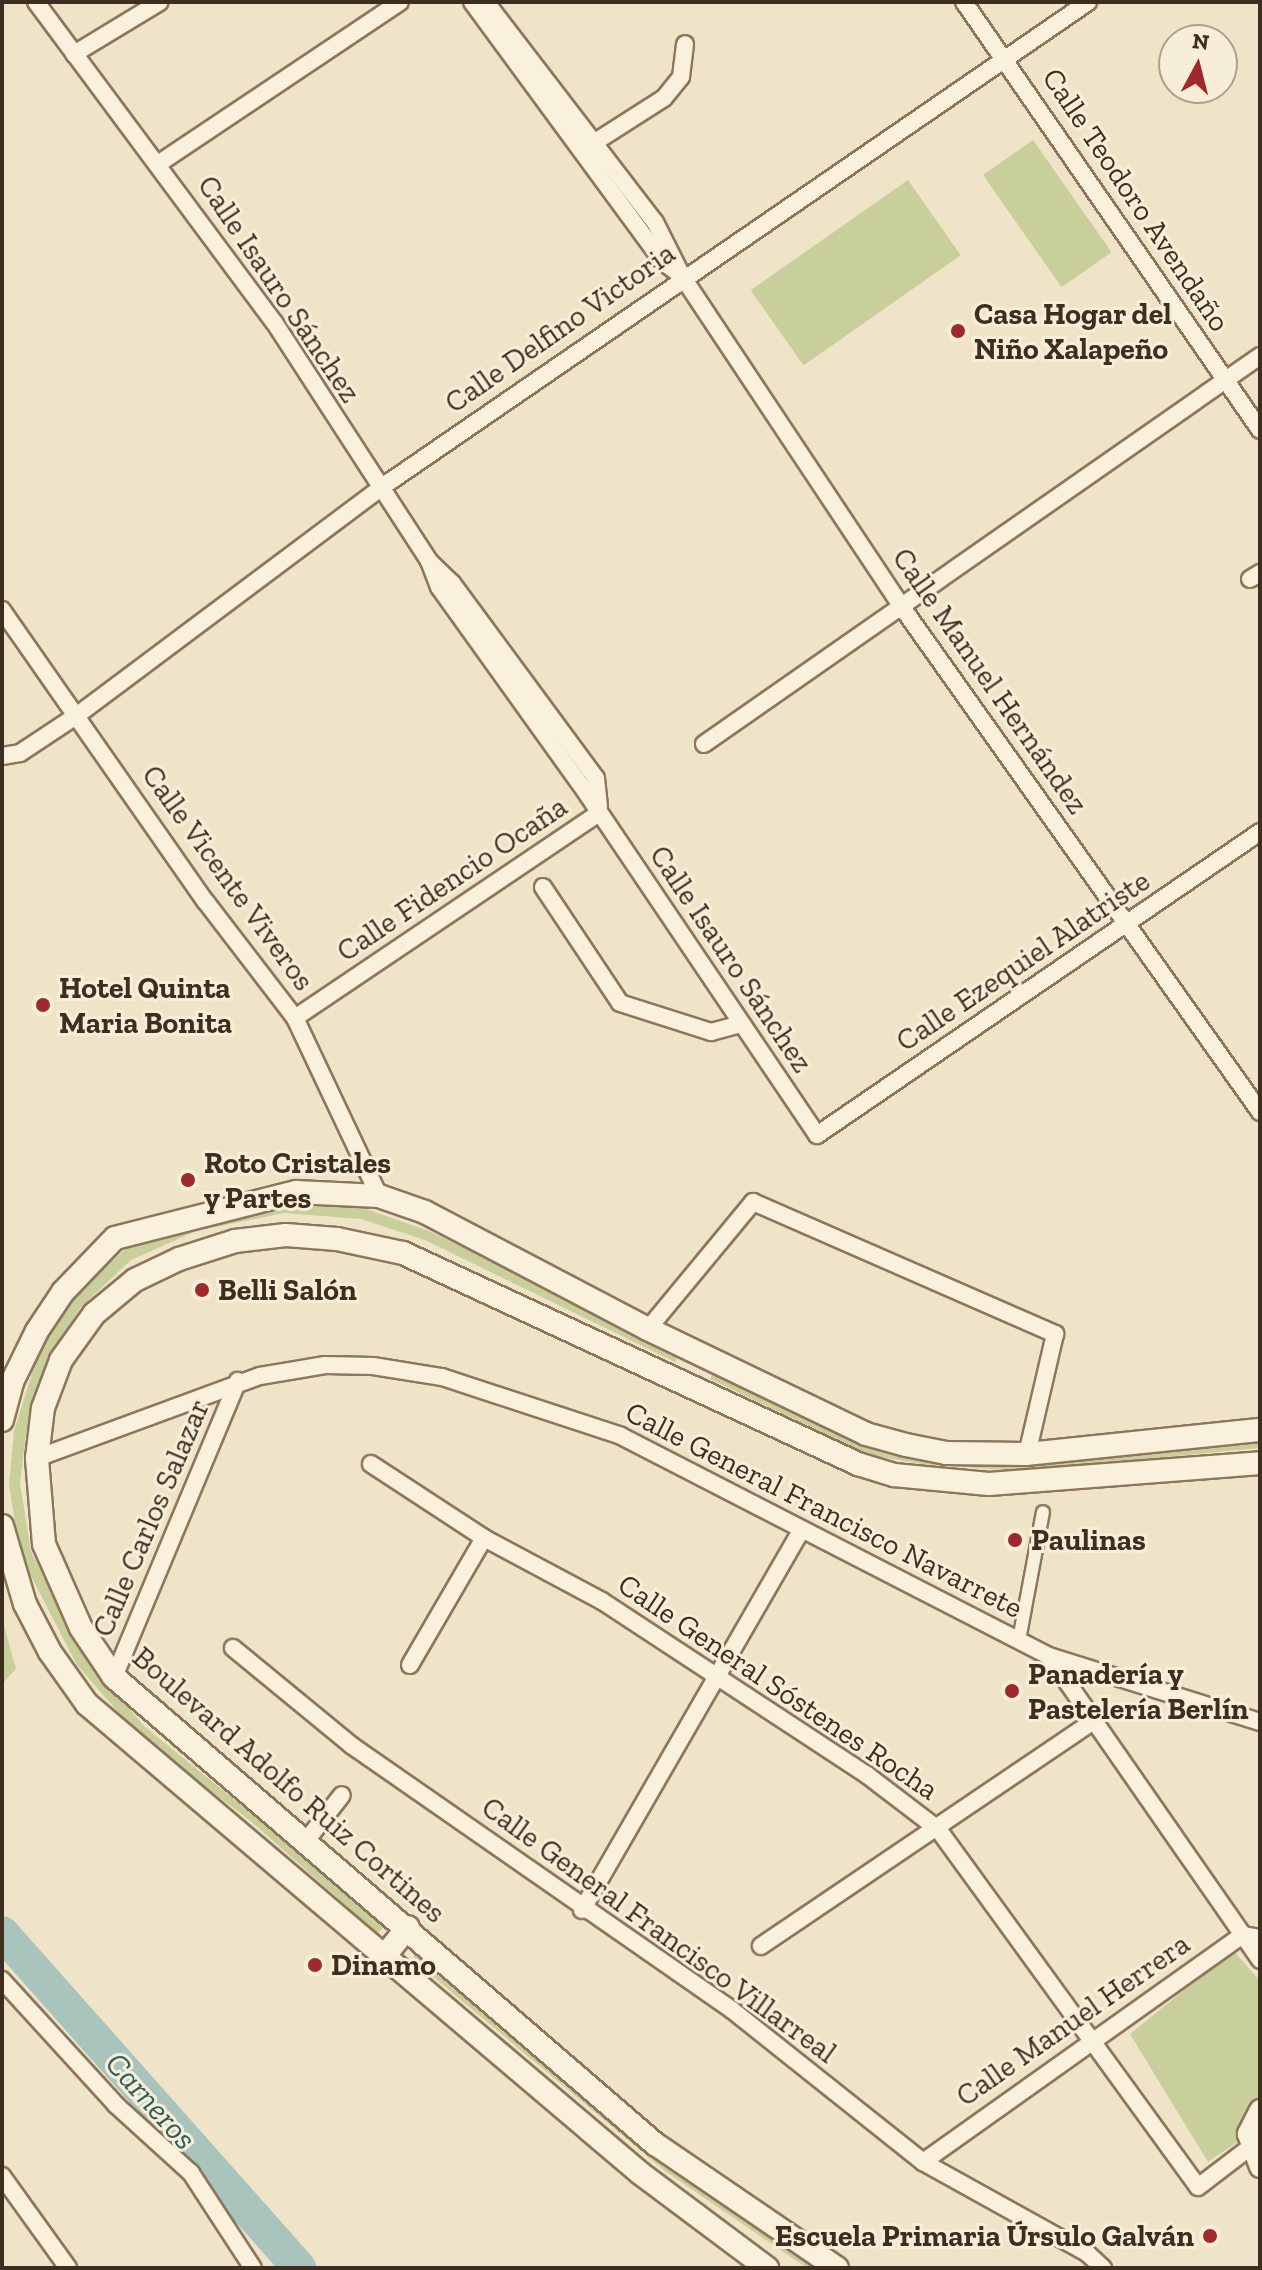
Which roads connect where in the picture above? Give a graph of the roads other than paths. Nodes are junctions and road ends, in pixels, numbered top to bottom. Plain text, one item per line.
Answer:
1 (36, 2) edge
2 (160, 2) edge
3 (400, 2) edge
4 (472, 2) edge
5 (486, 2) edge
6 (964, 2) edge
7 (1088, 2) edge
8 (685, 44) dead end
9 (74, 54) junction
10 (1006, 59) junction
11 (592, 144) junction
12 (158, 164) junction
13 (682, 276) junction
14 (1260, 356) edge
15 (1225, 380) junction
16 (1260, 430) edge
17 (379, 489) junction
18 (899, 603) junction
19 (2, 610) edge
20 (76, 716) junction
21 (704, 744) dead end
22 (2, 756) edge
23 (599, 813) junction
24 (1260, 832) edge
25 (543, 887) dead end
26 (1128, 925) junction
27 (295, 1018) junction
28 (738, 1025) junction
29 (1260, 1112) edge
30 (817, 1135) joint
31 (379, 1196) junction
32 (648, 1329) junction
33 (694, 1351) junction
34 (238, 1381) junction
35 (679, 1382) junction
36 (2, 1420) edge
37 (1260, 1430) edge
38 (1027, 1454) junction
39 (37, 1458) junction
40 (1260, 1463) edge
41 (371, 1464) dead end
42 (1043, 1512) dead end
43 (2, 1526) edge
44 (800, 1532) junction
45 (484, 1538) junction
46 (1019, 1640) junction
47 (233, 1648) dead end
48 (1049, 1656) junction
49 (410, 1665) dead end
50 (114, 1677) junction
51 (714, 1679) junction
52 (1092, 1722) junction
53 (1260, 1722) edge
54 (342, 1795) dead end
55 (938, 1829) junction
56 (306, 1841) junction
57 (582, 1910) junction
58 (408, 1927) junction
59 (1242, 1935) junction
60 (1260, 1938) edge
61 (761, 1946) dead end
62 (382, 1959) junction
63 (1260, 1960) edge
64 (2, 1980) edge
65 (1095, 2040) junction
66 (1260, 2110) edge
67 (1249, 2148) junction
68 (923, 2162) junction
69 (1260, 2167) edge
70 (2, 2176) edge
71 (68, 2268) edge
72 (253, 2268) edge
73 (767, 2268) edge
74 (837, 2268) edge
75 (1103, 2268) edge

1 - 9 street, Calle Isauro Sánchez
2 - 9 street
3 - 12 street
4 - 13 street, Calle Manuel Hernández
5 - 11 street, Calle Manuel Hernández
6 - 10 street, Calle Teodoro Avendaño
7 - 10 street, Calle Delfino Victoria
8 - 11 street
9 - 12 street, Calle Isauro Sánchez
10 - 13 street, Calle Delfino Victoria
10 - 15 street, Calle Teodoro Avendaño
11 - 13 street, Calle Manuel Hernández
12 - 17 street, Calle Isauro Sánchez
13 - 17 street, Calle Delfino Victoria
13 - 18 street, Calle Manuel Hernández
14 - 15 street
15 - 16 street, Calle Teodoro Avendaño
15 - 18 street
17 - 20 street, Calle Delfino Victoria
17 - 23 street, Calle Isauro Sánchez
18 - 21 street
18 - 26 street, Calle Manuel Hernández
19 - 20 street, Calle Vicente Viveros
20 - 22 street, Calle Delfino Victoria
20 - 27 street, Calle Vicente Viveros
23 - 27 street, Calle Fidencio Ocaña
23 - 28 street, Calle Isauro Sánchez
24 - 26 street, Calle Ezequiel Alatriste
25 - 28 street
26 - 29 street, Calle Manuel Hernández
26 - 30 street, Calle Ezequiel Alatriste
27 - 31 street, Calle Vicente Viveros
28 - 30 street, Calle Isauro Sánchez
31 - 32 main road
31 - 36 main road
32 - 33 main road
32 - 38 street
33 - 35 main road
33 - 38 main road
34 - 39 street, Calle General Francisco Navarrete
34 - 44 street, Calle General Francisco Navarrete
34 - 50 street, Calle Carlos Salazar
35 - 39 main road, Boulevard Adolfo Ruiz Cortines
35 - 40 main road, Boulevard Adolfo Ruiz Cortines
37 - 38 main road
39 - 50 main road, Boulevard Adolfo Ruiz Cortines
41 - 45 street, Calle General Sóstenes Rocha
42 - 46 street
43 - 62 main road
44 - 46 street, Calle General Francisco Navarrete
44 - 51 street
45 - 49 street
45 - 51 street, Calle General Sóstenes Rocha
46 - 48 street, Calle General Francisco Navarrete
47 - 57 street, Calle General Francisco Villarreal
48 - 52 street
48 - 53 street, Calle General Francisco Navarrete
50 - 56 main road, Boulevard Adolfo Ruiz Cortines
51 - 55 street, Calle General Sóstenes Rocha
51 - 57 street
52 - 55 street
52 - 59 street
54 - 56 street
55 - 61 street
55 - 65 street, Calle General Sóstenes Rocha
56 - 58 main road, Boulevard Adolfo Ruiz Cortines
57 - 68 street, Calle General Francisco Villarreal
58 - 62 main road
58 - 74 main road, Boulevard Adolfo Ruiz Cortines
59 - 60 street
59 - 63 street
59 - 65 street, Calle Manuel Herrera
62 - 73 main road
64 - 72 street
65 - 67 street, Calle General Sóstenes Rocha
65 - 68 street, Calle Manuel Herrera
66 - 67 street
67 - 69 street
68 - 75 street, Calle General Francisco Villarreal
70 - 71 street

